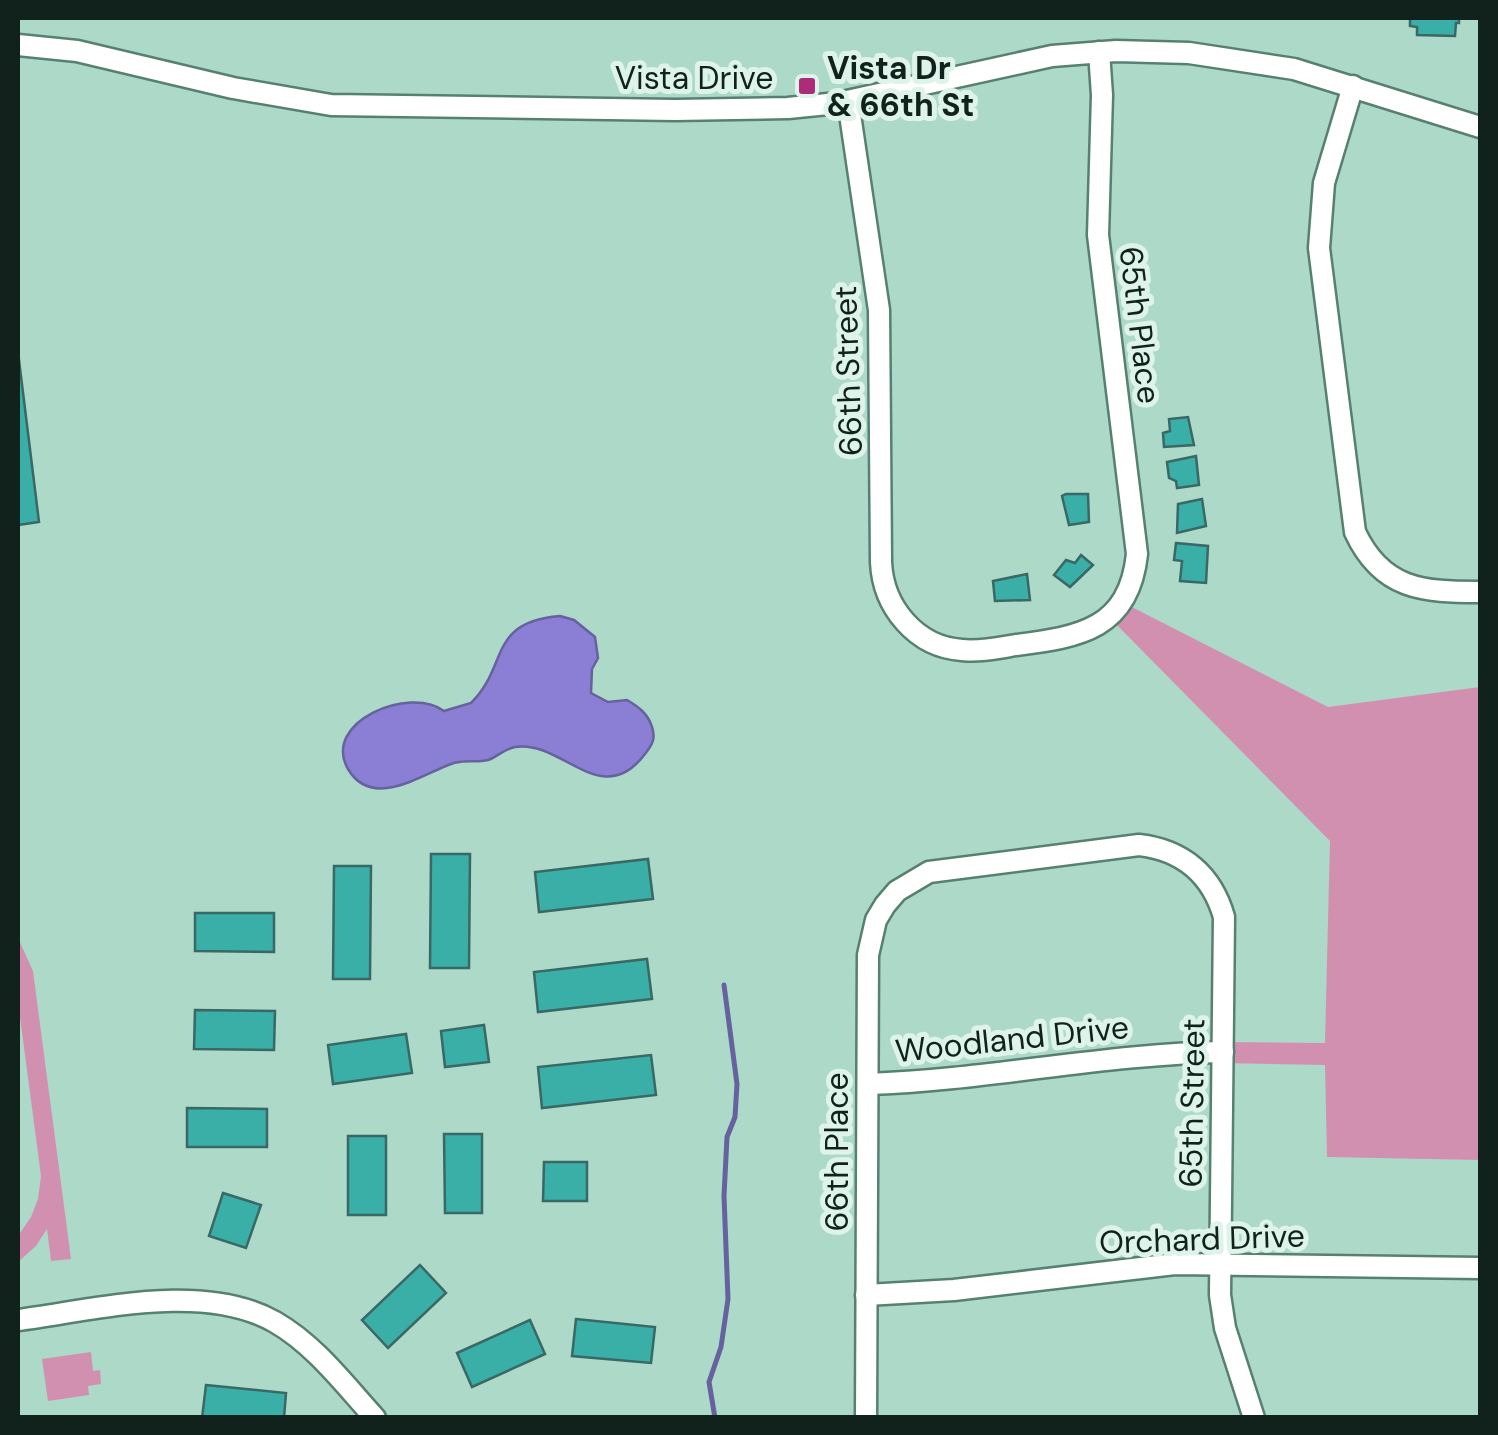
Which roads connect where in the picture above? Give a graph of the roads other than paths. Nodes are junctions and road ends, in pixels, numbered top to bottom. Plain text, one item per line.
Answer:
1 (18, 45) edge
2 (1099, 52) junction
3 (1353, 86) junction
4 (848, 101) junction
5 (1480, 127) edge
6 (1480, 592) edge
7 (914, 632) joint
8 (894, 894) joint
9 (1223, 1052) junction
10 (868, 1084) junction
11 (1218, 1263) junction
12 (1480, 1268) edge
13 (866, 1295) junction
14 (18, 1320) edge
15 (375, 1418) edge
16 (866, 1418) edge
17 (1254, 1418) edge

1 - 4 street, Vista Drive
2 - 3 street, Vista Drive
2 - 4 street, Vista Drive
2 - 7 street, 65th Place
3 - 5 street, Vista Drive
3 - 6 street
4 - 7 street, 66th Street
8 - 9 street, 65th Street
8 - 10 street, 66th Place
9 - 10 street, Woodland Drive
9 - 11 street, 65th Street
10 - 13 street, 66th Place
11 - 12 street, Orchard Drive
11 - 13 street, Orchard Drive
11 - 17 street, 65th Street
13 - 16 street, 66th Place
14 - 15 street

